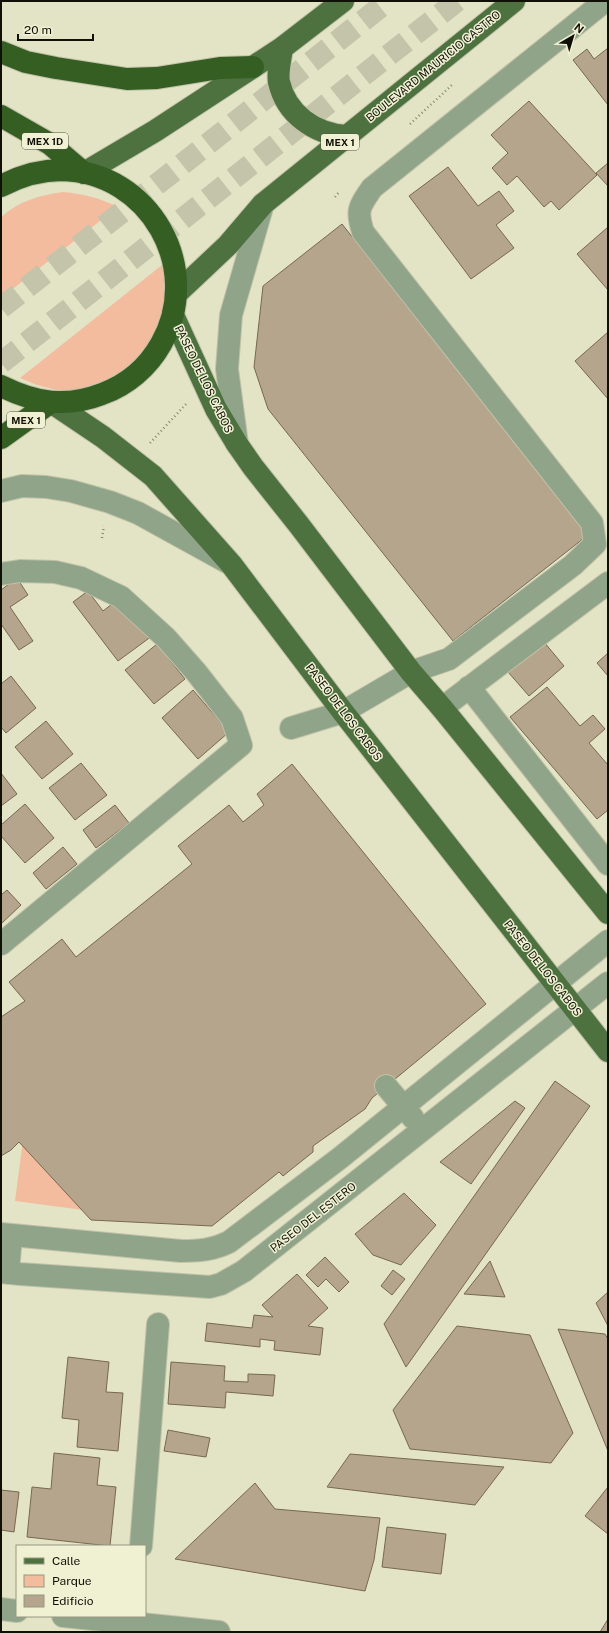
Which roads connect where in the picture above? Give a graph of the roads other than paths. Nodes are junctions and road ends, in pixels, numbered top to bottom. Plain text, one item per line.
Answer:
1 (343, 1) edge
2 (514, 1) edge
3 (605, 1) edge
4 (282, 48) junction
5 (1, 52) edge
6 (253, 68) junction
7 (1, 116) edge
8 (346, 136) junction
9 (84, 173) junction
10 (1, 186) edge
11 (263, 204) junction
12 (174, 304) junction
13 (1, 386) edge
14 (51, 402) junction
15 (1, 438) edge
16 (237, 444) junction
17 (1, 491) edge
18 (231, 564) junction
19 (1, 574) edge
20 (608, 583) edge
21 (411, 672) junction
22 (469, 687) junction
23 (442, 708) junction
24 (343, 712) junction
25 (291, 728) dead end
26 (608, 864) edge
27 (608, 913) edge
28 (608, 941) edge
29 (1, 944) edge
30 (555, 983) junction
31 (608, 983) edge
32 (575, 1009) junction
33 (608, 1051) edge
34 (386, 1086) dead end
35 (404, 1107) junction
36 (423, 1130) junction
37 (340, 1158) junction
38 (358, 1182) junction
39 (6, 1235) edge
40 (5, 1272) edge
41 (158, 1324) dead end
42 (141, 1545) edge
43 (1, 1610) edge
44 (16, 1611) edge
45 (72, 1617) edge
46 (124, 1623) edge
47 (218, 1632) edge

1 - 4 main road
2 - 8 main road, BOULEVARD MAURICIO CASTRO / MEX 1
3 - 21 street
4 - 6 main road
4 - 8 main road
5 - 6 highway
6 - 9 main road
7 - 9 highway, MEX 1D
8 - 11 main road, BOULEVARD MAURICIO CASTRO / MEX 1
9 - 10 highway
9 - 12 highway
11 - 12 main road, BOULEVARD MAURICIO CASTRO / MEX 1
11 - 16 street
12 - 14 highway
12 - 16 main road, PASEO DE LOS CABOS
13 - 14 highway
14 - 15 highway, MEX 1
14 - 18 main road, PASEO DE LOS CABOS
16 - 21 main road, PASEO DE LOS CABOS
17 - 18 street
18 - 24 main road, PASEO DE LOS CABOS
19 - 29 street
20 - 22 street
21 - 23 main road, PASEO DE LOS CABOS
21 - 24 street
22 - 23 street
22 - 26 street
23 - 27 main road, PASEO DE LOS CABOS
24 - 25 street
24 - 30 main road, PASEO DE LOS CABOS
28 - 30 street
30 - 32 main road, PASEO DE LOS CABOS
30 - 35 street
31 - 32 street, PASEO DEL ESTERO
32 - 33 main road, PASEO DE LOS CABOS
32 - 36 street, PASEO DEL ESTERO
34 - 35 street
35 - 36 street
35 - 37 street
36 - 38 street, PASEO DEL ESTERO
37 - 38 street
37 - 39 street
38 - 40 street, PASEO DEL ESTERO
39 - 40 street
41 - 42 street
43 - 44 street
45 - 46 street
46 - 47 street

